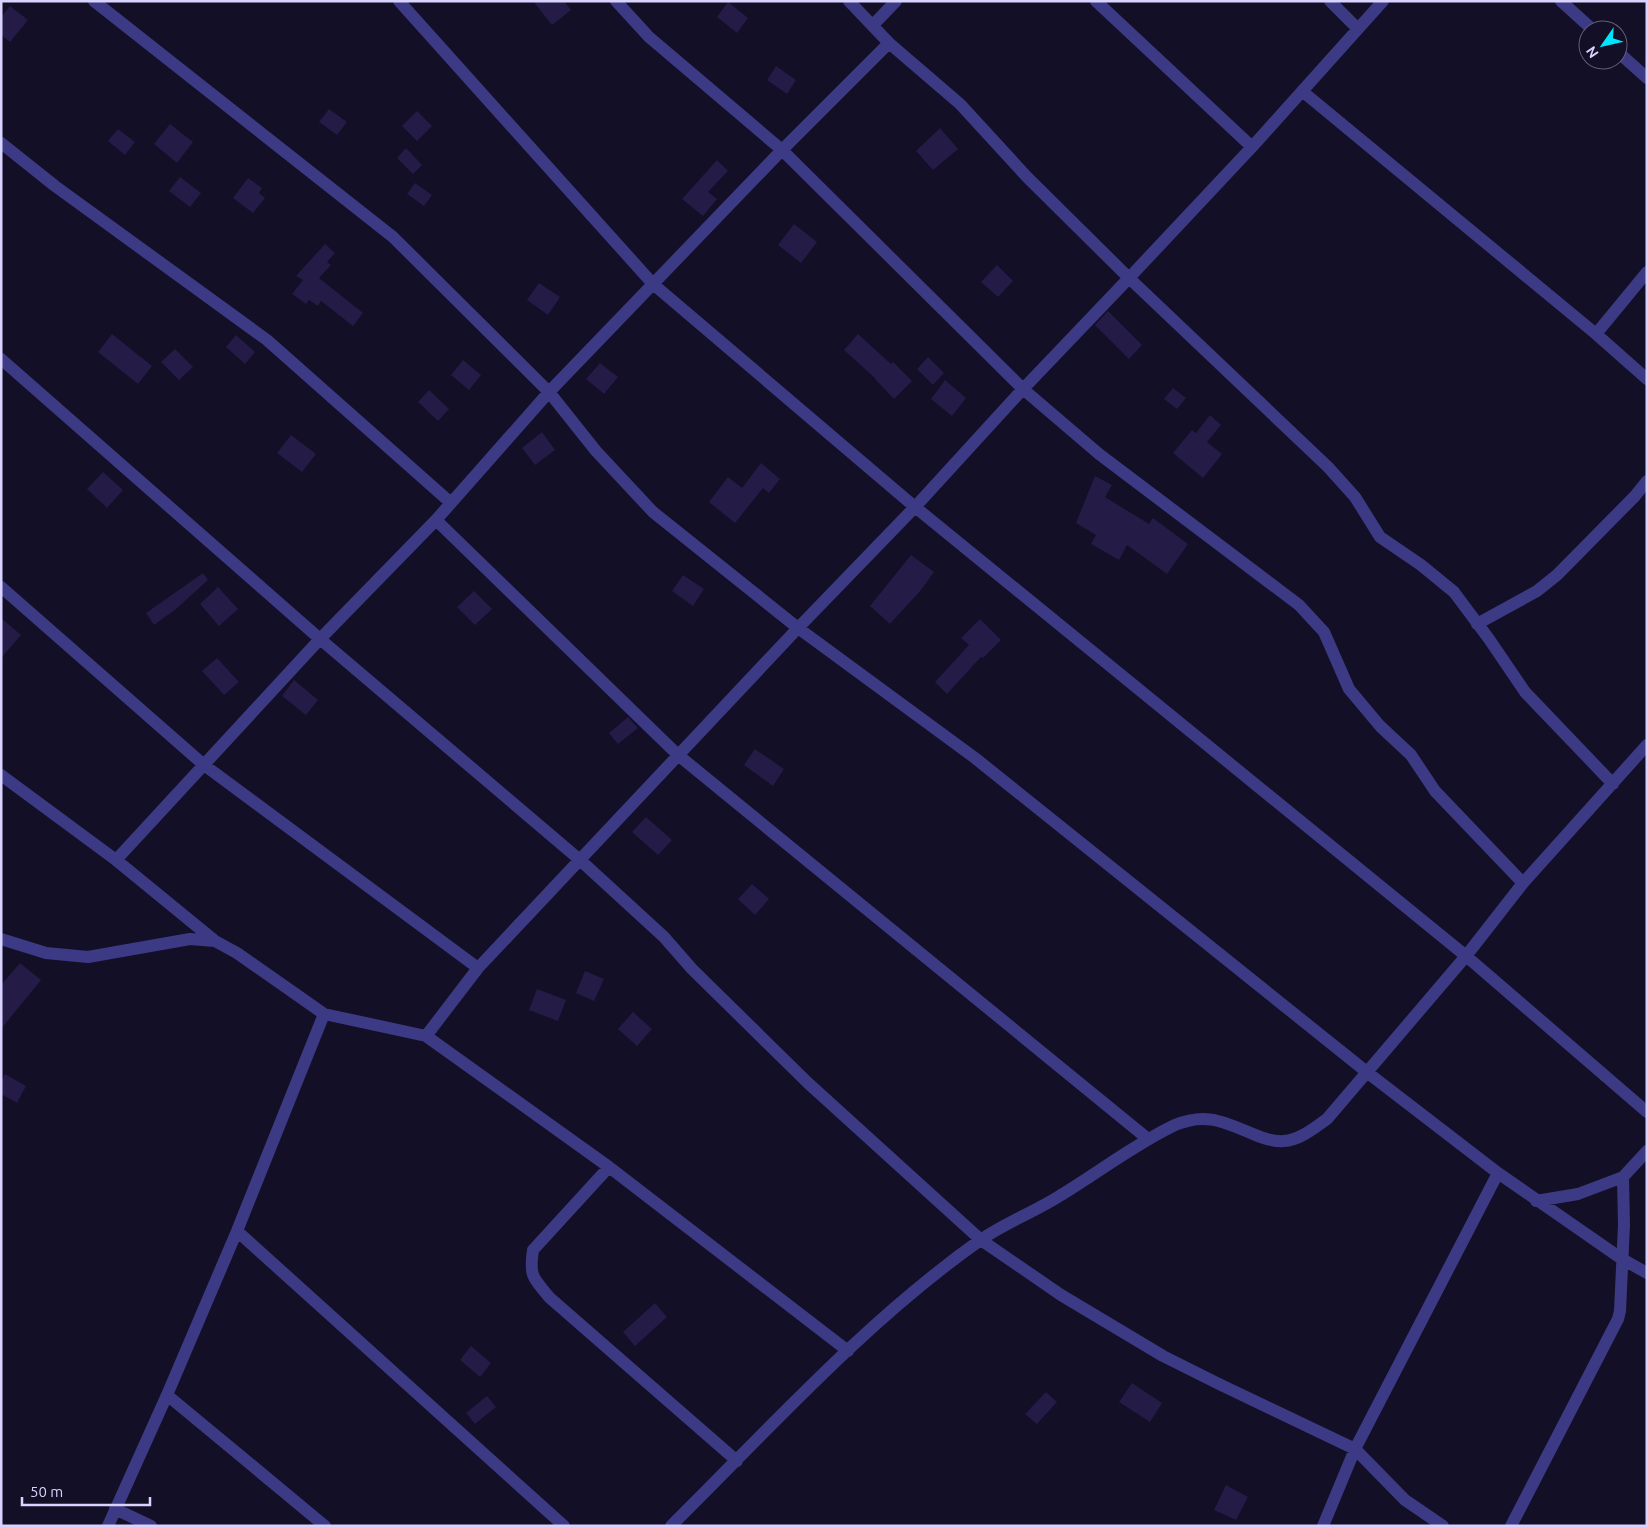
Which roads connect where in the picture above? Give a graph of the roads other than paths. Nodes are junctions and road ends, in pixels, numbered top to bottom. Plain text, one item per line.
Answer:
1 (94, 1) edge
2 (399, 1) edge
3 (616, 1) edge
4 (849, 1) edge
5 (896, 1) edge
6 (1096, 1) edge
7 (1330, 1) edge
8 (1383, 1) edge
9 (1561, 1) edge
10 (1582, 20) edge
11 (872, 25) junction
12 (1358, 29) junction
13 (889, 43) junction
14 (1628, 61) edge
15 (1647, 78) edge
16 (1302, 91) junction
17 (1, 143) edge
18 (1252, 147) junction
19 (782, 150) junction
20 (1647, 272) edge
21 (1129, 278) junction
22 (653, 284) junction
23 (1596, 334) junction
24 (1, 359) edge
25 (1647, 379) edge
26 (1023, 389) junction
27 (549, 392) junction
28 (1647, 481) edge
29 (451, 503) junction
30 (915, 507) junction
31 (436, 520) junction
32 (1, 587) edge
33 (1478, 624) junction
34 (798, 628) junction
35 (320, 639) junction
36 (1647, 745) edge
37 (678, 755) junction
38 (204, 764) junction
39 (1, 775) edge
40 (1613, 784) junction
41 (116, 860) junction
42 (580, 860) junction
43 (1523, 883) junction
44 (1, 940) edge
45 (215, 940) junction
46 (1466, 956) junction
47 (478, 968) junction
48 (324, 1014) junction
49 (426, 1036) junction
50 (1368, 1073) junction
51 (1647, 1112) edge
52 (1148, 1139) junction
53 (1647, 1151) edge
54 (610, 1167) junction
55 (1498, 1173) junction
56 (1623, 1177) junction
57 (1536, 1201) junction
58 (237, 1231) junction
59 (981, 1240) junction
60 (1622, 1259) junction
61 (1647, 1273) edge
62 (848, 1351) junction
63 (167, 1395) junction
64 (1355, 1449) junction
65 (736, 1461) junction
66 (115, 1509) junction
67 (108, 1526) edge
68 (151, 1526) edge
69 (325, 1526) edge
70 (564, 1526) edge
71 (671, 1526) edge
72 (1323, 1526) edge
73 (1443, 1526) edge
74 (1511, 1526) edge

1 - 27 street
2 - 22 street
3 - 19 street
4 - 11 street
5 - 11 street
6 - 18 street
7 - 12 street
8 - 12 street
9 - 10 street
11 - 13 street
12 - 16 street
13 - 19 street
13 - 21 street
14 - 15 street
16 - 18 street
16 - 23 street
17 - 29 street
18 - 21 street
19 - 22 street
19 - 26 street
20 - 23 street
21 - 26 street
21 - 33 street
22 - 27 street
22 - 30 street
23 - 25 street
24 - 35 street
26 - 30 street
26 - 43 street
27 - 29 street
27 - 34 street
28 - 33 street
29 - 31 street
30 - 34 street
30 - 46 street
31 - 35 street
31 - 37 street
32 - 38 street
33 - 40 street
34 - 37 street
34 - 50 street
35 - 38 street
35 - 42 street
36 - 40 street
37 - 42 street
37 - 52 street
38 - 41 street
38 - 47 street
39 - 41 street
40 - 43 street
41 - 45 street
42 - 47 street
42 - 59 street
43 - 46 street
44 - 45 street
45 - 48 street
46 - 50 street
46 - 51 street
47 - 49 street
48 - 49 street
48 - 58 street
49 - 54 street
50 - 52 street
50 - 55 street
52 - 59 street
53 - 56 street
54 - 62 street
54 - 65 street
55 - 57 street
55 - 64 street
56 - 57 street
56 - 60 street
57 - 60 street
58 - 63 street
58 - 70 street
59 - 62 street
59 - 64 street
60 - 61 street
60 - 74 street
62 - 65 street
63 - 66 street
63 - 69 street
64 - 72 street
64 - 73 street
65 - 71 street
66 - 67 street
66 - 68 street

